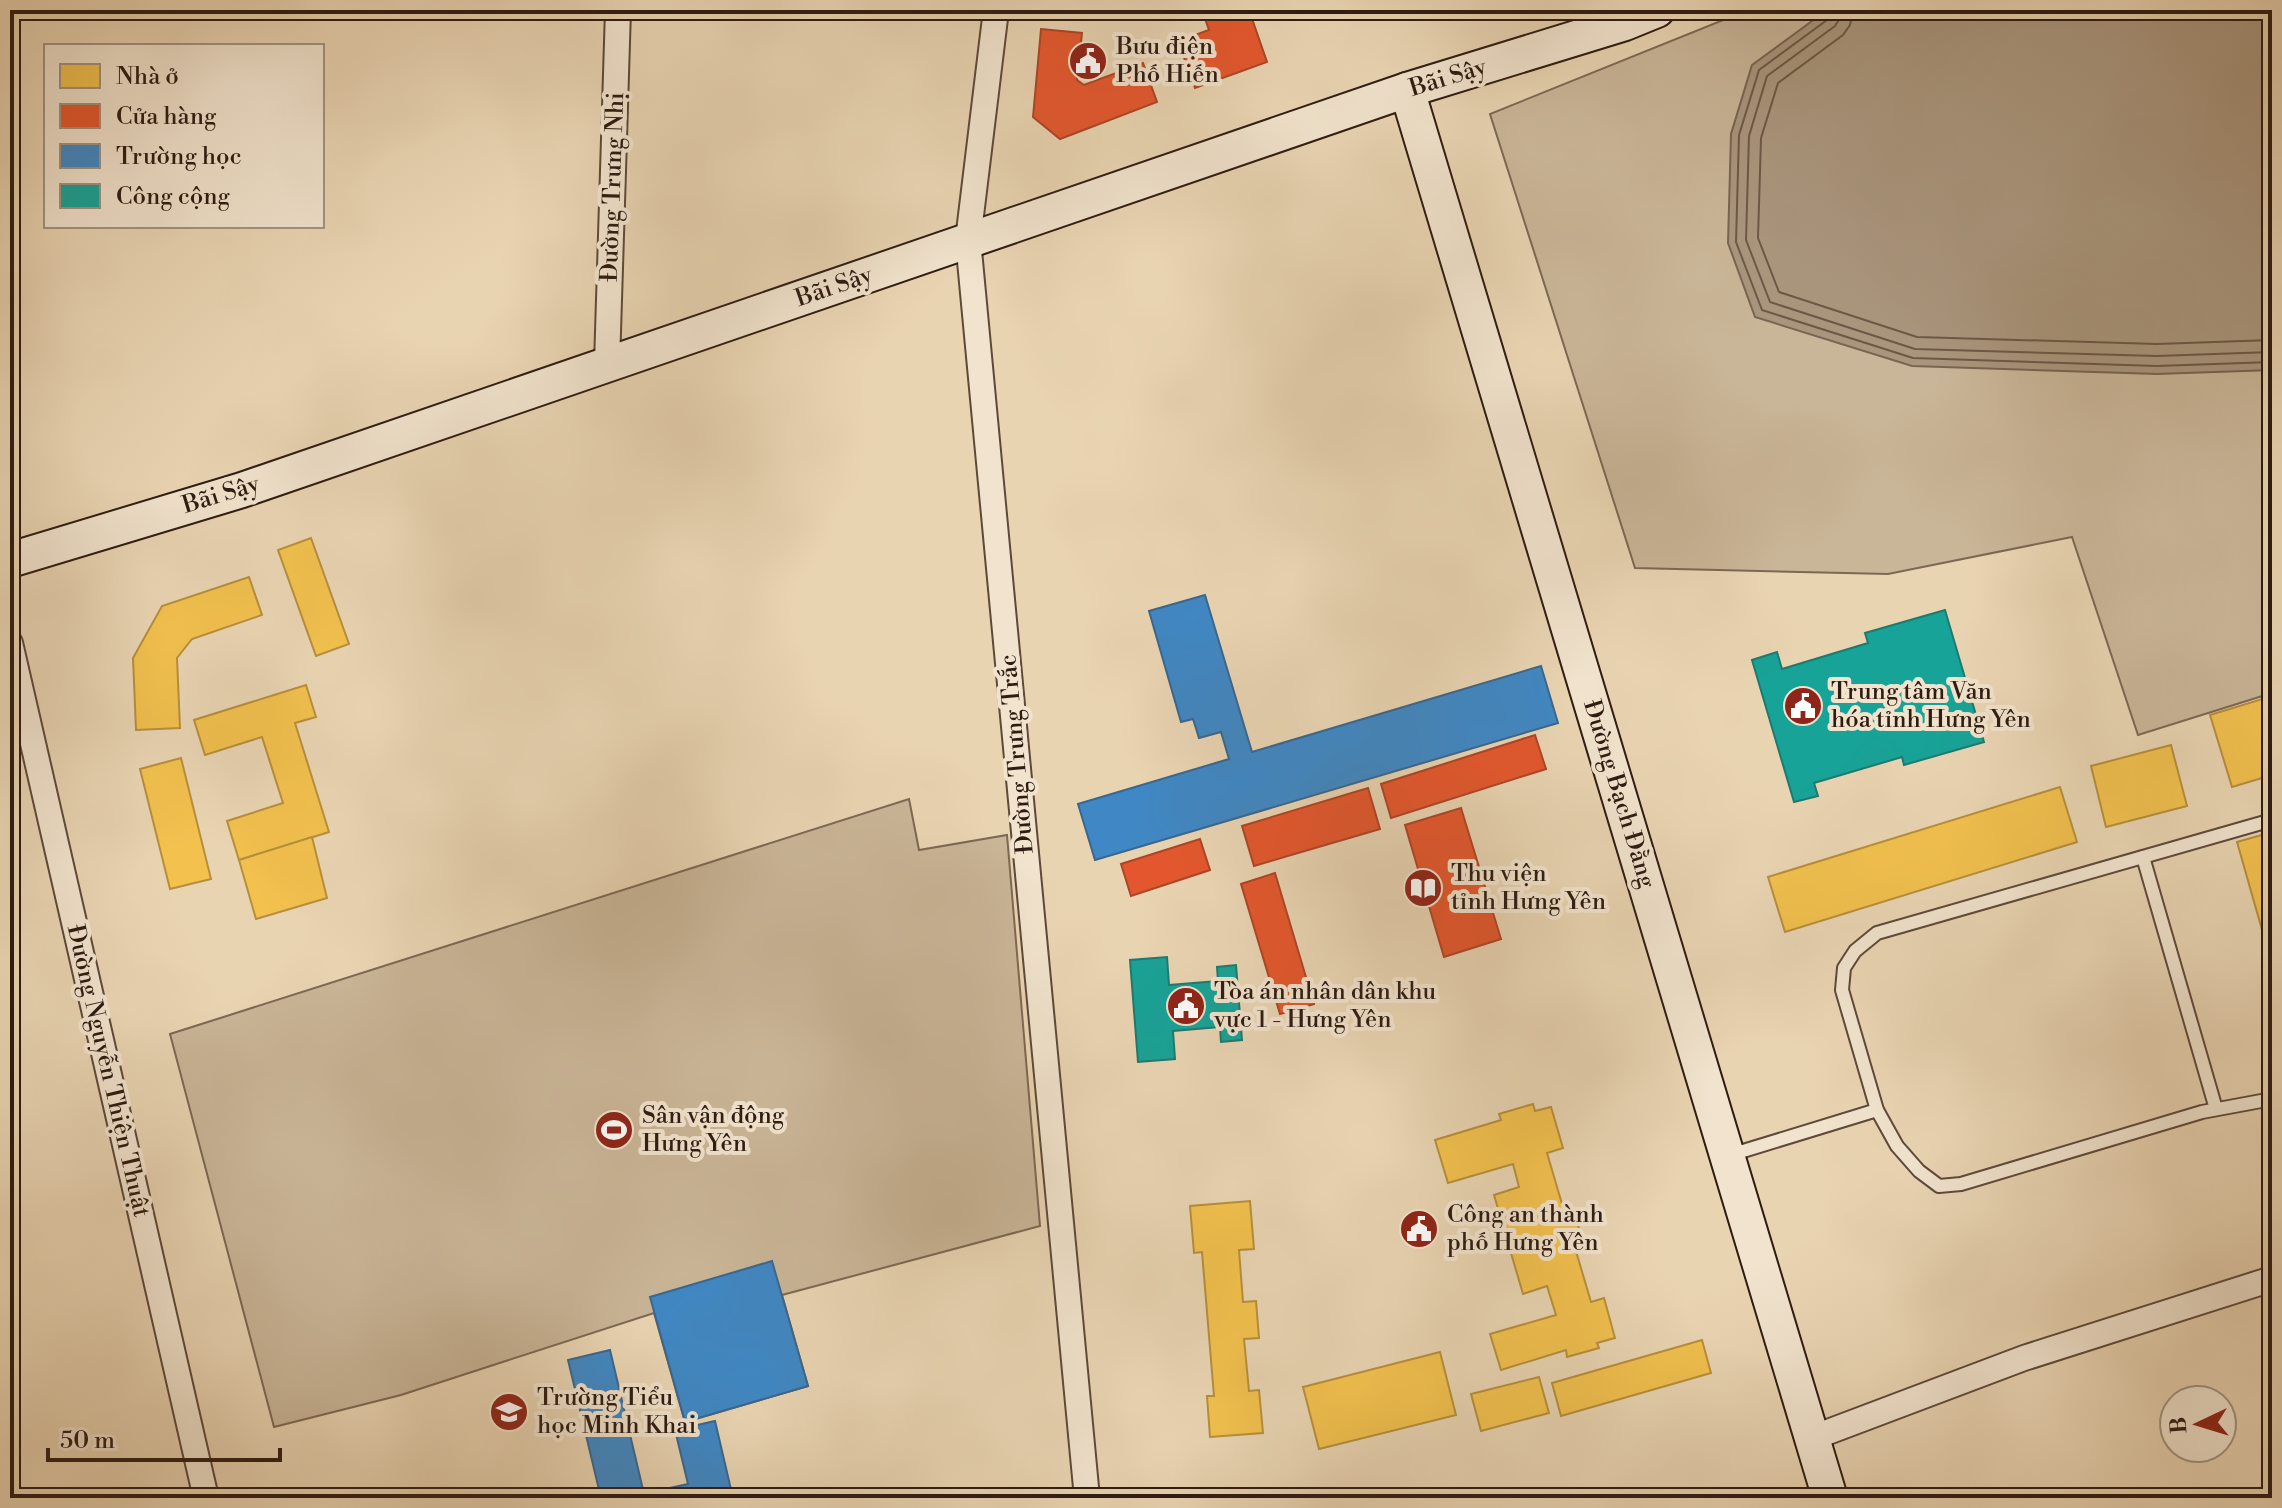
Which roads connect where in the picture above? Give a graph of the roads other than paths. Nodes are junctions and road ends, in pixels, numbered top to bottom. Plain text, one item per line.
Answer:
1 (618, 10) edge
2 (996, 10) edge
3 (1657, 10) edge
4 (1625, 16) edge
5 (1407, 90) junction
6 (968, 240) junction
7 (607, 364) junction
8 (10, 560) edge
9 (10, 643) edge
10 (2272, 820) edge
11 (2143, 857) junction
12 (2272, 1099) edge
13 (2216, 1109) junction
14 (1877, 1110) junction
15 (1727, 1156) junction
16 (2272, 1279) edge
17 (1812, 1438) junction
18 (206, 1498) edge
19 (1087, 1498) edge
20 (1830, 1498) edge

1 - 7 street, Đường Trưng Nhị
2 - 6 street, Đường Trưng Trắc
3 - 4 street, Bãi Sậy
4 - 5 street, Bãi Sậy
5 - 6 street, Bãi Sậy
5 - 15 street, Đường Bạch Đằng
6 - 7 street, Bãi Sậy
6 - 19 street, Đường Trưng Trắc
7 - 8 street, Bãi Sậy
9 - 18 street, Đường Nguyễn Thiện Thuật
10 - 11 lane
11 - 13 lane
11 - 14 lane
12 - 13 lane
13 - 14 lane
14 - 15 lane
15 - 17 street, Đường Bạch Đằng
16 - 17 street
17 - 20 street, Đường Bạch Đằng

